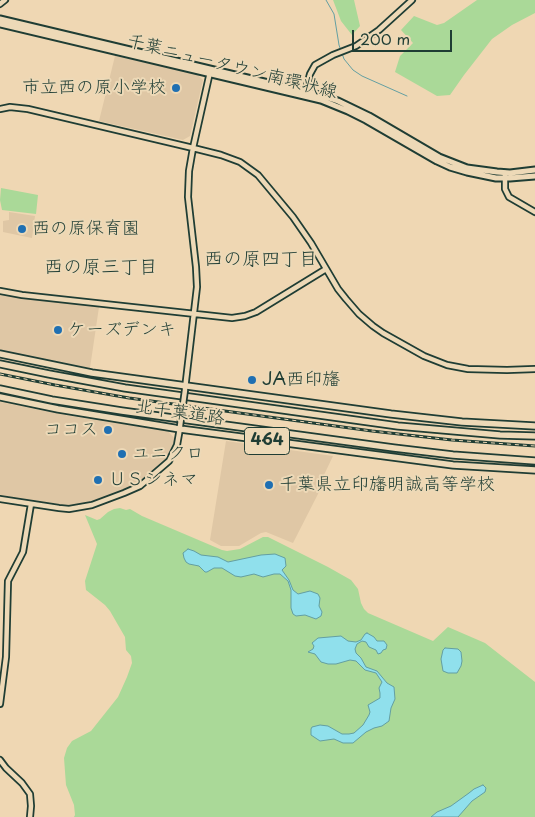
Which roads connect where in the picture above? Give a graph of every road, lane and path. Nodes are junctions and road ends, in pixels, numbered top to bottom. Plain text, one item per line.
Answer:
1 (5, 0) edge
2 (412, 0) edge
3 (0, 4) edge
4 (0, 19) edge
5 (0, 24) edge
6 (210, 71) junction
7 (305, 94) junction
8 (0, 109) edge
9 (193, 148) junction
10 (535, 170) edge
11 (505, 175) junction
12 (535, 176) edge
13 (535, 212) edge
14 (326, 269) junction
15 (0, 291) edge
16 (194, 314) junction
17 (0, 354) edge
18 (0, 364) edge
19 (535, 369) edge
20 (185, 388) junction
21 (0, 389) edge
22 (0, 397) edge
23 (535, 426) edge
24 (180, 428) junction
25 (535, 436) edge
26 (535, 461) edge
27 (535, 470) edge
28 (0, 499) edge
29 (31, 504) junction
30 (0, 704) edge
31 (0, 760) edge
32 (30, 817) edge

1 - 3 street
2 - 7 street
4 - 6 main road, 千葉ニュータウン南環状線
5 - 6 main road, 千葉ニュータウン南環状線
6 - 7 main road, 千葉ニュータウン南環状線
6 - 9 street
7 - 11 main road, 千葉ニュータウン南環状線
8 - 9 street
9 - 14 street
9 - 16 street
10 - 11 main road, 千葉ニュータウン南環状線
11 - 12 main road, 千葉ニュータウン南環状線
11 - 13 street
14 - 16 street
14 - 19 street
15 - 16 street
16 - 20 street
17 - 20 highway, 北千葉道路
18 - 25 highway, 北千葉道路 / 464
20 - 23 highway, 北千葉道路
20 - 24 street, bridge
21 - 26 highway, 北千葉道路 / 464
22 - 24 highway, 北千葉道路 / 464
24 - 27 highway, 北千葉道路 / 464
24 - 29 street
28 - 29 street
29 - 30 street
31 - 32 street

